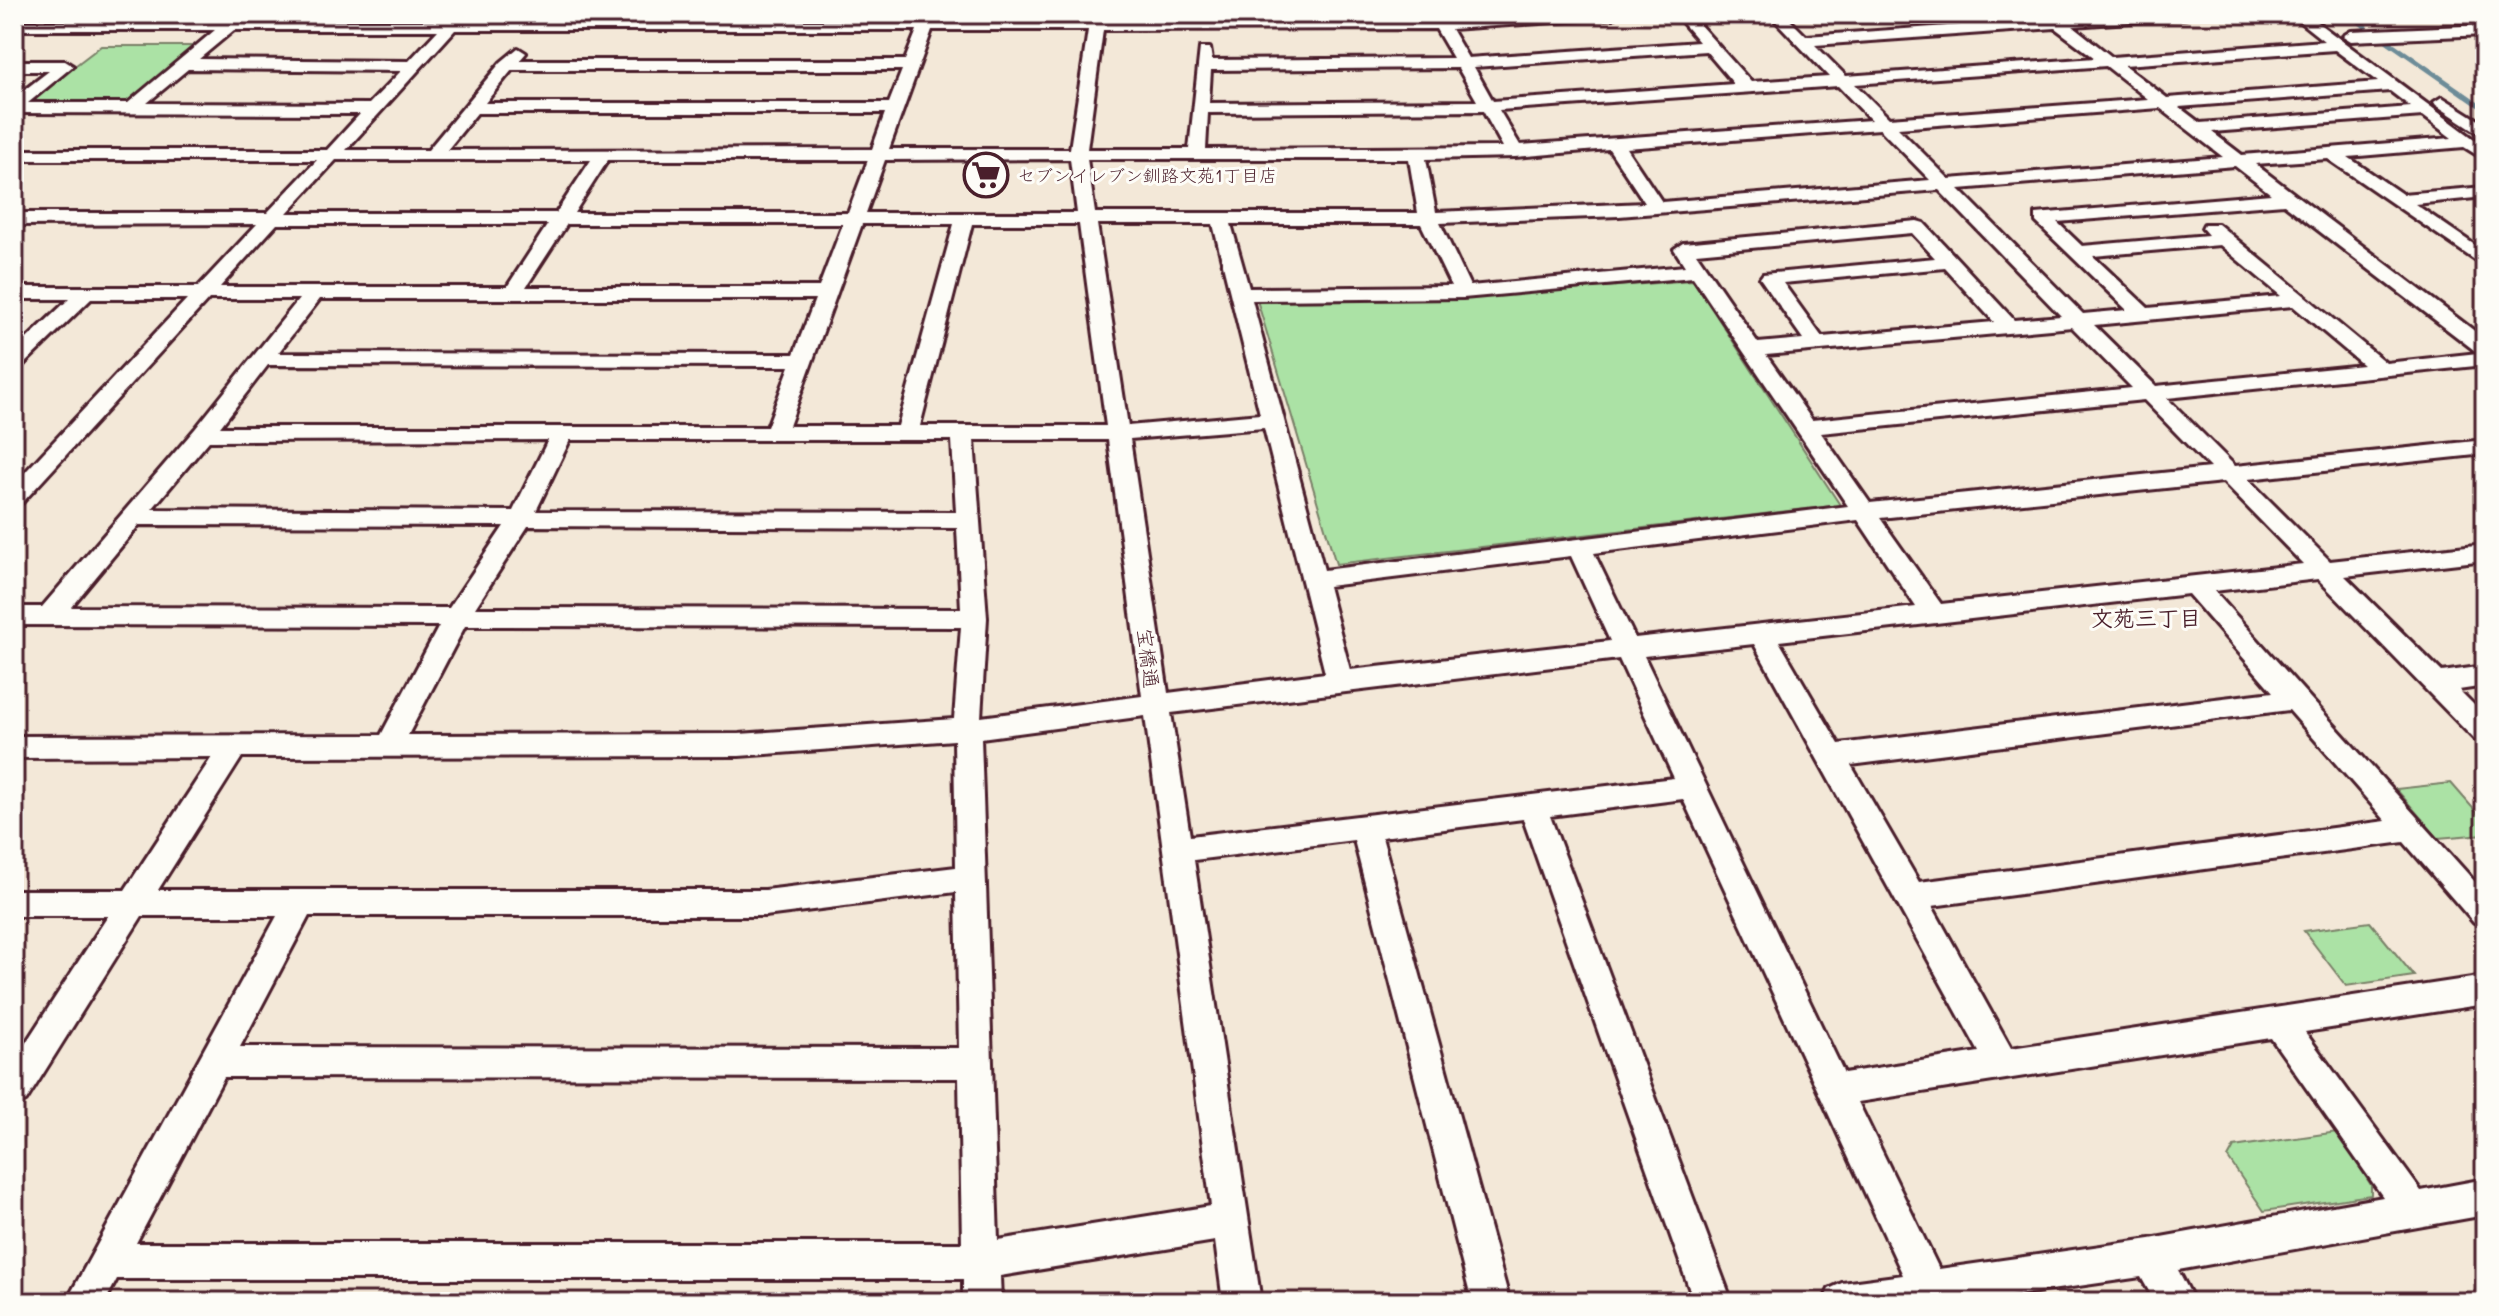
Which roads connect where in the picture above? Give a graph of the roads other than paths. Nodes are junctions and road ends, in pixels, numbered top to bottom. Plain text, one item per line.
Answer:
1 (135, 14) edge
2 (1613, 14) edge
3 (1682, 14) edge
4 (1776, 14) edge
5 (2186, 14) edge
6 (2297, 14) edge
7 (2461, 14) edge
8 (2053, 18) edge
9 (364, 20) edge
10 (456, 20) edge
11 (544, 20) edge
12 (744, 20) edge
13 (989, 20) edge
14 (1097, 20) edge
15 (1208, 20) edge
16 (1438, 20) edge
17 (231, 25) junction
18 (926, 25) junction
19 (14, 26) edge
20 (119, 26) junction
21 (1803, 41) junction
22 (2339, 45) junction
23 (1712, 46) junction
24 (2108, 61) junction
25 (1464, 63) junction
26 (185, 64) junction
27 (507, 65) junction
28 (913, 65) junction
29 (1204, 65) junction
30 (14, 66) edge
31 (413, 66) junction
32 (1842, 80) junction
33 (2394, 86) junction
34 (1747, 88) junction
35 (2163, 103) junction
36 (1488, 106) junction
37 (14, 107) edge
38 (132, 108) junction
39 (472, 108) junction
40 (895, 108) junction
41 (1201, 108) junction
42 (373, 109) junction
43 (2427, 111) junction
44 (1885, 124) junction
45 (2197, 128) junction
46 (2485, 132) edge
47 (2467, 142) junction
48 (1616, 146) junction
49 (1515, 152) junction
50 (2331, 153) junction
51 (14, 155) edge
52 (433, 155) junction
53 (877, 155) junction
54 (1078, 155) junction
55 (1197, 155) junction
56 (1417, 155) junction
57 (2485, 155) edge
58 (330, 156) junction
59 (602, 156) junction
60 (2239, 161) junction
61 (1944, 184) junction
62 (2485, 192) edge
63 (2288, 198) junction
64 (2399, 200) junction
65 (2187, 207) junction
66 (1657, 208) junction
67 (1428, 218) junction
68 (14, 219) edge
69 (272, 219) junction
70 (561, 219) junction
71 (853, 219) junction
72 (964, 219) junction
73 (1086, 219) junction
74 (1221, 219) junction
75 (2225, 239) junction
76 (2077, 252) junction
77 (2485, 261) edge
78 (1949, 262) junction
79 (1696, 271) junction
80 (204, 292) junction
81 (1463, 292) junction
82 (14, 293) edge
83 (86, 293) junction
84 (314, 293) junction
85 (825, 293) junction
86 (512, 294) junction
87 (1243, 294) junction
88 (2297, 300) junction
89 (2143, 314) junction
90 (2078, 321) junction
91 (2010, 327) junction
92 (1817, 345) junction
93 (2485, 349) edge
94 (1752, 350) junction
95 (262, 359) junction
96 (2485, 359) edge
97 (801, 360) junction
98 (15, 361) edge
99 (2381, 369) junction
100 (2150, 392) junction
101 (1275, 420) junction
102 (1805, 428) junction
103 (1120, 433) junction
104 (203, 434) junction
105 (775, 434) junction
106 (963, 434) junction
107 (562, 435) junction
108 (907, 435) junction
109 (2485, 447) edge
110 (2231, 475) junction
111 (14, 498) edge
112 (1862, 512) junction
113 (132, 517) junction
114 (521, 518) junction
115 (969, 520) junction
116 (1579, 547) junction
117 (2485, 552) edge
118 (2327, 571) junction
119 (1317, 579) junction
120 (2196, 587) junction
121 (1935, 615) junction
122 (14, 616) edge
123 (49, 616) junction
124 (457, 616) junction
125 (974, 618) junction
126 (1763, 636) junction
127 (1626, 649) junction
128 (2485, 676) edge
129 (1340, 681) junction
130 (2436, 683) junction
131 (2296, 699) junction
132 (1155, 706) junction
133 (967, 729) junction
134 (2485, 733) edge
135 (234, 746) junction
136 (389, 746) junction
137 (14, 747) edge
138 (1833, 756) junction
139 (1691, 787) junction
140 (1533, 808) junction
141 (1365, 828) junction
142 (2409, 830) junction
143 (1177, 850) junction
144 (972, 878) junction
145 (1911, 896) junction
146 (137, 902) junction
147 (14, 903) edge
148 (300, 903) junction
149 (2485, 914) edge
150 (2485, 990) edge
151 (2278, 1021) junction
152 (215, 1062) junction
153 (2001, 1062) junction
154 (977, 1063) junction
155 (19, 1073) edge
156 (1835, 1090) junction
157 (2485, 1197) edge
158 (2413, 1209) junction
159 (1230, 1221) junction
160 (2150, 1257) junction
161 (107, 1261) junction
162 (982, 1261) junction
163 (1929, 1289) junction
164 (85, 1302) edge
165 (982, 1302) edge
166 (1242, 1302) edge
167 (1491, 1302) edge
168 (1713, 1302) edge
169 (1842, 1302) edge
170 (2176, 1302) edge

1 - 20 street
2 - 16 street
3 - 23 street
4 - 21 street
5 - 8 street
6 - 22 street
7 - 46 street
8 - 21 street
8 - 24 street
9 - 10 street
9 - 17 street
10 - 11 street
10 - 31 street
11 - 12 street
11 - 27 street
12 - 18 street
13 - 14 street
13 - 18 street
14 - 15 street
14 - 54 street, 宝橋通
15 - 16 street
15 - 29 street
16 - 25 street
17 - 20 street
17 - 26 street
18 - 28 street
19 - 20 street
21 - 32 street
22 - 24 street
22 - 33 street
23 - 25 street
23 - 34 street
24 - 32 street
24 - 35 street
25 - 29 street
25 - 36 street
26 - 31 street
26 - 38 street
27 - 28 street
27 - 39 street
28 - 40 street
29 - 41 street
30 - 37 street
31 - 42 street
32 - 34 street
32 - 44 street
33 - 35 street
33 - 43 street
34 - 36 street
35 - 44 street
35 - 45 street
36 - 41 street
36 - 49 street
37 - 38 street
38 - 42 street
39 - 40 street
39 - 52 street
40 - 53 street
41 - 55 street
42 - 58 street
43 - 45 street
43 - 47 street
44 - 48 street
44 - 61 street
45 - 60 street
47 - 50 street
47 - 57 street
48 - 49 street
48 - 66 street
49 - 56 street
50 - 60 street
50 - 64 street
51 - 58 street
52 - 58 street
52 - 59 street
53 - 54 street
53 - 59 street
53 - 71 street
54 - 55 street
54 - 73 street, 宝橋通
55 - 56 street
56 - 67 street
58 - 69 street
59 - 70 street
60 - 61 street
60 - 63 street
61 - 66 street
61 - 90 street
62 - 64 street
63 - 65 street
63 - 93 street
64 - 77 street
65 - 75 street
65 - 76 street
66 - 67 street
67 - 74 street
67 - 81 street
68 - 69 street
69 - 70 street
69 - 80 street
70 - 71 street
70 - 86 street
71 - 72 street
71 - 85 street
72 - 73 street
72 - 108 street
73 - 74 street
73 - 103 street, 宝橋通
74 - 87 street
75 - 76 street
75 - 88 street
76 - 89 street
78 - 79 street
78 - 91 street
78 - 92 street
79 - 81 street
79 - 94 street
80 - 83 street
80 - 84 street
80 - 111 street
81 - 87 street
82 - 83 street
83 - 98 street
84 - 86 street
84 - 95 street
85 - 86 street
85 - 97 street
87 - 101 street
88 - 89 street
88 - 99 street
89 - 90 street
90 - 91 street
90 - 100 street
91 - 92 street
92 - 94 street
94 - 102 street
95 - 97 street
95 - 104 street
96 - 99 street
97 - 105 street
99 - 100 street
100 - 102 street
100 - 110 street
101 - 103 street
101 - 119 street
102 - 112 street
103 - 106 street
103 - 132 street, 宝橋通
104 - 107 street
104 - 113 street
105 - 107 street
105 - 108 street
106 - 108 street
106 - 115 street
107 - 114 street
109 - 110 street
110 - 112 street
110 - 118 street
112 - 116 street
112 - 121 street
113 - 114 street
113 - 123 street
114 - 115 street
114 - 124 street
115 - 125 street
116 - 119 street
116 - 127 street
117 - 118 street
118 - 120 street
118 - 130 street
119 - 129 street
120 - 121 street
120 - 131 street
121 - 126 street
122 - 123 street
123 - 124 street
124 - 125 street
124 - 136 street
125 - 133 street
126 - 127 street
126 - 138 street
127 - 129 street
127 - 139 street
128 - 130 street
129 - 132 street
130 - 134 street
131 - 138 street
131 - 142 street
132 - 133 street
132 - 143 street, 宝橋通
133 - 136 street
133 - 144 street
135 - 136 street
135 - 137 street
135 - 146 street
138 - 145 street
139 - 140 street
139 - 156 street
140 - 141 street
140 - 168 street
141 - 143 street
141 - 167 street
142 - 145 street
142 - 149 street
143 - 159 street, 宝橋通
144 - 148 street
144 - 154 street
145 - 153 street
146 - 147 street
146 - 148 street
146 - 155 street
148 - 152 street
150 - 151 street
151 - 153 street
151 - 158 street
152 - 154 street
152 - 161 street
153 - 156 street
154 - 162 street
156 - 163 street
157 - 158 street
158 - 160 street
159 - 162 street
159 - 166 street, 宝橋通
160 - 163 street
160 - 170 street
161 - 162 street
161 - 164 street
162 - 165 street
163 - 169 street

